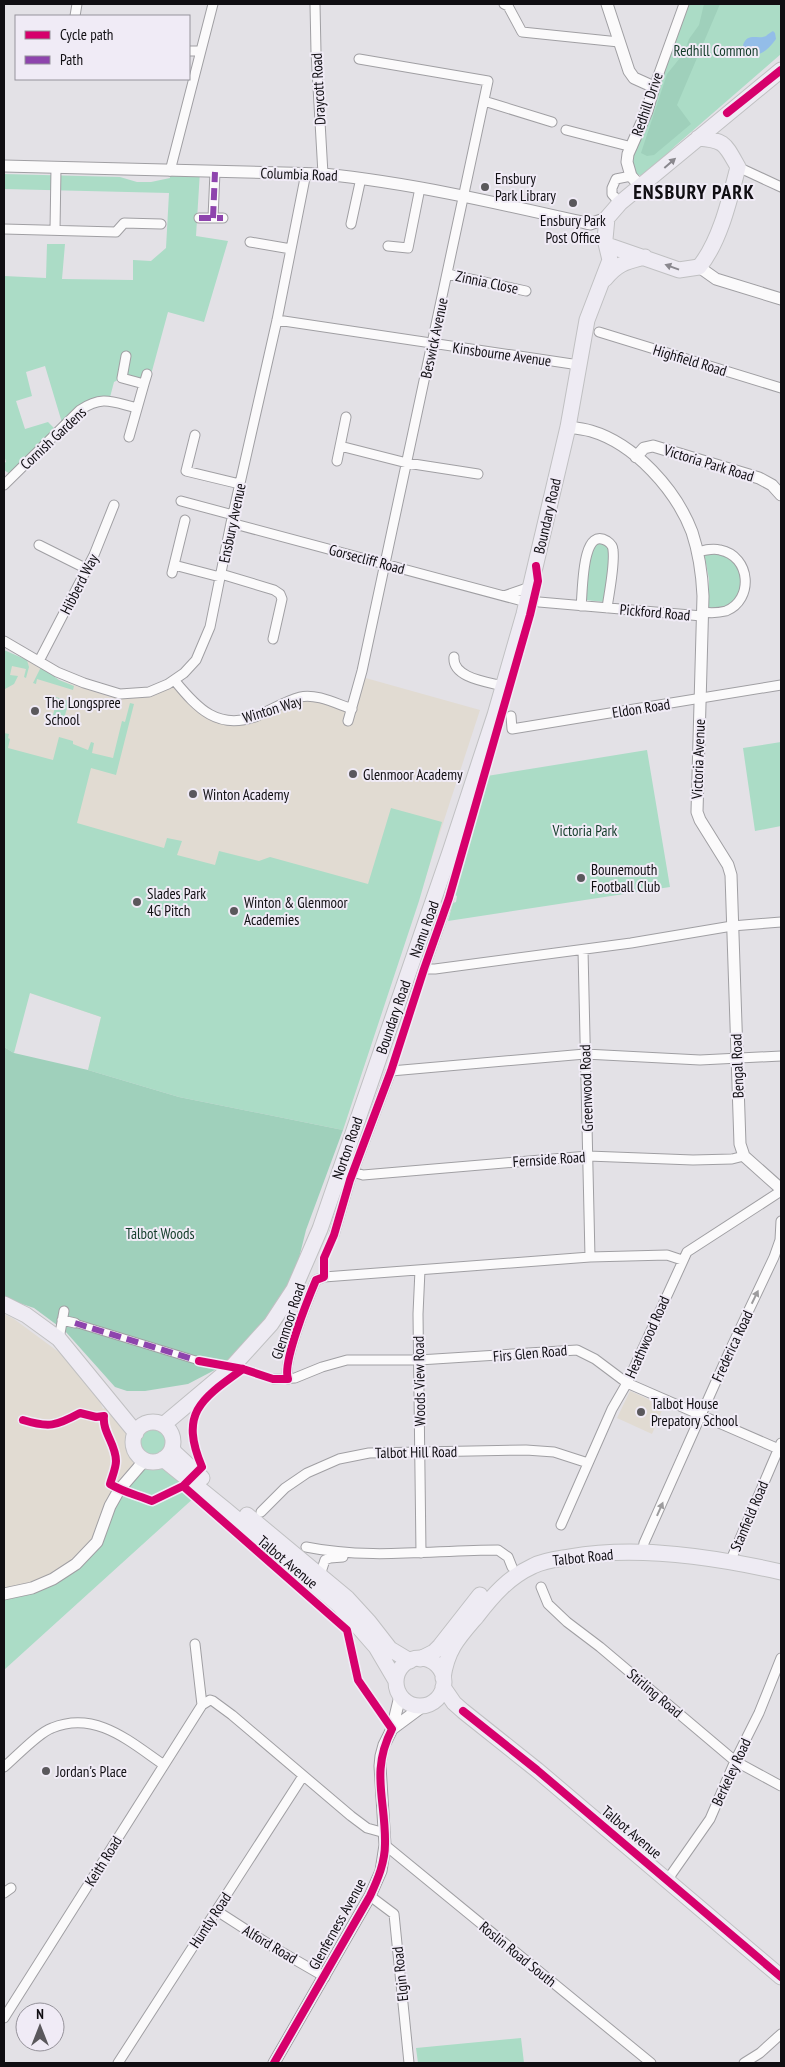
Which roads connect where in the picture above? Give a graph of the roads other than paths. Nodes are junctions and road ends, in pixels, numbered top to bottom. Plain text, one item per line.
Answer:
1 (213, 4) edge
2 (315, 4) edge
3 (504, 4) edge
4 (608, 4) edge
5 (684, 4) edge
6 (619, 42) junction
7 (190, 50) edge
8 (200, 50) junction
9 (359, 59) dead end
10 (781, 70) edge
11 (654, 87) junction
12 (484, 101) junction
13 (728, 113) junction
14 (552, 122) dead end
15 (566, 130) dead end
16 (698, 138) junction
17 (725, 145) junction
18 (632, 147) junction
19 (4, 166) edge
20 (738, 167) junction
21 (56, 168) junction
22 (170, 171) junction
23 (215, 172) junction
24 (306, 173) junction
25 (323, 174) junction
26 (361, 178) junction
27 (636, 182) junction
28 (781, 187) edge
29 (420, 188) junction
30 (463, 196) junction
31 (620, 203) junction
32 (199, 218) dead end
33 (213, 218) junction
34 (223, 218) dead end
35 (607, 218) junction
36 (160, 224) dead end
37 (351, 224) dead end
38 (590, 224) junction
39 (4, 229) edge
40 (55, 230) junction
41 (250, 242) dead end
42 (606, 242) junction
43 (388, 246) dead end
44 (291, 249) junction
45 (646, 257) junction
46 (704, 262) junction
47 (448, 274) junction
48 (603, 281) junction
49 (526, 291) dead end
50 (781, 299) edge
51 (277, 320) junction
52 (598, 332) dead end
53 (433, 344) junction
54 (126, 356) dead end
55 (579, 365) junction
56 (147, 374) dead end
57 (144, 384) junction
58 (781, 388) edge
59 (137, 408) junction
60 (346, 416) dead end
61 (568, 427) junction
62 (195, 435) dead end
63 (129, 437) dead end
64 (340, 446) junction
65 (636, 457) junction
66 (336, 461) dead end
67 (407, 463) junction
68 (478, 474) dead end
69 (240, 484) junction
70 (4, 485) edge
71 (781, 495) edge
72 (181, 502) dead end
73 (114, 505) dead end
74 (232, 519) junction
75 (186, 520) dead end
76 (39, 545) dead end
77 (697, 552) junction
78 (385, 563) junction
79 (87, 569) junction
80 (221, 576) junction
81 (530, 586) junction
82 (503, 596) junction
83 (527, 601) junction
84 (582, 606) junction
85 (607, 608) junction
86 (702, 614) junction
87 (273, 639) dead end
88 (4, 641) edge
89 (454, 657) dead end
90 (40, 661) junction
91 (176, 681) junction
92 (781, 685) edge
93 (503, 686) junction
94 (700, 698) junction
95 (352, 709) junction
96 (511, 716) dead end
97 (348, 721) dead end
98 (449, 898) dead end
99 (781, 922) edge
100 (732, 926) junction
101 (583, 950) junction
102 (585, 1054) junction
103 (781, 1056) edge
104 (736, 1058) junction
105 (588, 1156) junction
106 (744, 1156) junction
107 (353, 1172) junction
108 (781, 1190) edge
109 (781, 1221) edge
110 (334, 1235) dead end
111 (590, 1257) junction
112 (682, 1260) junction
113 (420, 1270) junction
114 (4, 1304) edge
115 (75, 1323) joint
116 (60, 1340) junction
117 (419, 1360) junction
118 (199, 1361) dead end
119 (273, 1379) dead end
120 (288, 1379) junction
121 (627, 1383) junction
122 (702, 1414) junction
123 (166, 1428) junction
124 (139, 1429) junction
125 (780, 1448) edge
126 (419, 1452) junction
127 (167, 1454) junction
128 (141, 1458) junction
129 (588, 1463) junction
130 (261, 1512) dead end
131 (561, 1525) dead end
132 (306, 1546) dead end
133 (599, 1552) junction
134 (421, 1553) junction
135 (642, 1554) junction
136 (370, 1555) junction
137 (730, 1562) junction
138 (512, 1567) junction
139 (781, 1572) edge
140 (320, 1575) junction
141 (541, 1587) dead end
142 (4, 1594) edge
143 (195, 1644) dead end
144 (781, 1658) edge
145 (416, 1660) junction
146 (778, 1675) edge
147 (396, 1680) junction
148 (443, 1683) junction
149 (400, 1696) junction
150 (428, 1704) junction
151 (202, 1705) junction
152 (463, 1711) junction
153 (392, 1729) junction
154 (735, 1761) junction
155 (164, 1765) junction
156 (4, 1767) edge
157 (302, 1776) junction
158 (781, 1786) edge
159 (385, 1839) junction
160 (668, 1879) junction
161 (370, 1896) junction
162 (217, 1911) junction
163 (325, 1976) junction
164 (781, 1977) edge
165 (4, 2018) edge
166 (781, 2034) edge
167 (118, 2063) edge
168 (274, 2063) edge
169 (409, 2063) edge
170 (650, 2063) edge
171 (744, 2063) edge

1 - 8 street
2 - 25 street, Draycott Road
3 - 6 street
4 - 6 street
5 - 11 street, Redhill Drive
6 - 11 street
7 - 8 street
8 - 22 street
9 - 12 street, Beswick Avenue
10 - 13 main road
11 - 18 street, Redhill Drive
12 - 14 street
12 - 30 street, Beswick Avenue
13 - 16 main road
13 - 17 main road
15 - 18 street
16 - 17 main road
27 -> 16 main road
17 - 20 main road
18 - 27 street, Redhill Drive
19 - 21 street, Columbia Road
20 - 28 street
20 - 46 main road
21 - 22 street, Columbia Road
21 - 40 street
22 - 23 street, Columbia Road
23 - 24 street, Columbia Road
23 - 33 street
24 - 25 street, Columbia Road
24 - 44 street, Ensbury Avenue
25 - 26 street, Columbia Road
26 - 29 street, Columbia Road
26 - 37 street
27 - 31 main road
27 - 31 street
29 - 30 street, Columbia Road
29 - 43 street
30 - 38 street, Columbia Road
30 - 47 street, Beswick Avenue
31 - 35 main road
32 - 33 street
33 - 34 street
35 - 38 street
35 - 42 main road, Boundary Road
36 - 40 street
38 - 42 street
39 - 40 street
41 - 44 street
42 - 45 main road
42 - 48 main road, Boundary Road
44 - 51 street, Ensbury Avenue
46 -> 45 main road
45 - 48 main road, Boundary Road
46 - 50 street
47 - 49 street, Zinnia Close
47 - 53 street, Beswick Avenue
48 - 55 main road, Boundary Road
51 - 53 street, Kinsbourne Avenue
51 - 69 street, Ensbury Avenue
52 - 58 street, Highfield Road
53 - 55 street, Kinsbourne Avenue
53 - 67 street, Beswick Avenue
54 - 57 street
55 - 61 main road, Boundary Road
56 - 57 street
57 - 59 street
59 - 63 street
59 - 70 street, Cornish Gardens
60 - 64 street
61 - 65 street, Victoria Avenue
61 - 81 main road, Boundary Road
62 - 69 street
64 - 66 street
64 - 67 street
65 - 71 street, Victoria Park Road
65 - 77 street, Victoria Avenue
67 - 68 street
67 - 78 street, Beswick Avenue
69 - 74 street, Ensbury Avenue
72 - 74 street, Gorsecliff Road
73 - 79 street, Hibberd Way
74 - 78 street, Gorsecliff Road
74 - 80 street, Ensbury Avenue
75 - 80 street
76 - 79 street
77 - 86 street, Victoria Avenue
77 - 86 street
78 - 82 street, Gorsecliff Road
78 - 95 street, Beswick Avenue
79 - 90 street, Hibberd Way
80 - 87 street
80 - 91 street, Ensbury Avenue
81 - 82 street
81 - 83 main road, Boundary Road
82 - 83 street, Gorsecliff Road
83 - 84 street, Pickford Road
83 - 93 main road, Boundary Road
84 - 85 street, Pickford Road
84 - 85 street, Pickford Road
85 - 86 street, Pickford Road
86 - 94 street, Victoria Avenue
88 - 90 street, Ensbury Avenue
89 - 93 street
90 - 91 street, Ensbury Avenue
91 - 95 street, Winton Way
92 - 94 street, Eldon Road
93 - 123 main road, Boundary Road
94 - 96 street, Eldon Road
94 - 100 street, Victoria Avenue
95 - 97 street, Beswick Avenue
98 - 101 street, Namu Road
99 - 100 street, Namu Road
100 - 101 street, Namu Road
100 - 104 street, Bengal Road
101 - 102 street, Greenwood Road
102 - 104 street, Norton Road
102 - 105 street, Greenwood Road
102 - 107 street, Norton Road
103 - 104 street, Norton Road
104 - 106 street, Bengal Road
105 - 106 street, Fernside Road
105 - 107 street, Fernside Road
105 - 111 street, Greenwood Road
106 - 108 street
107 - 110 street, Norton Road
108 - 112 street, Heathwood Road
122 -> 109 street, Frederica Road
111 - 112 street, Glenmoor Road
111 - 113 street, Glenmoor Road
112 - 121 street, Heathwood Road
113 - 117 street, Woods View Road
113 - 120 street, Glenmoor Road
114 - 116 main road
115 - 116 street
115 - 118 street
116 - 124 main road
117 - 120 street, Firs Glen Road
117 - 121 street, Firs Glen Road
117 - 126 street, Woods View Road
119 - 120 street, Firs Glen Road
121 - 122 street, Firs Glen Road
121 - 129 street, Heathwood Road
122 - 125 street, Firs Glen Road
135 -> 122 street, Frederica Road
123 - 124 main road
123 - 127 main road
124 - 128 main road
125 - 137 street, Stanfield Road
126 - 129 street, Talbot Hill Road
126 - 130 street, Talbot Hill Road
126 - 134 street, Woods View Road
127 - 128 main road
127 - 140 main road, Talbot Avenue
127 - 147 main road, Talbot Avenue
128 - 142 street
129 - 131 street, Heathwood Road
132 - 136 street
133 - 135 main road, Talbot Road
133 - 138 main road
133 - 148 main road, Talbot Road
134 - 136 street
134 - 138 street
135 - 137 main road, Talbot Road
136 - 140 street
137 - 139 main road, Talbot Road
138 - 145 main road
140 - 145 main road, Talbot Avenue
141 - 154 street, Stirling Road
143 - 151 street
144 - 146 street, Berkeley Road
145 - 147 main road
145 - 148 main road
146 - 154 street, Berkeley Road
147 - 149 main road
148 - 150 main road
148 - 152 main road, Talbot Avenue
149 - 150 main road
149 - 153 street, Glenferness Avenue
150 - 152 main road, Talbot Avenue
150 - 153 street
151 - 155 street, Keith Road
151 - 157 street, Roslin Road South
152 - 160 main road, Talbot Avenue
153 - 159 street, Glenferness Avenue
154 - 158 street, Stirling Road
154 - 160 street, Berkeley Road
155 - 156 street
155 - 165 street, Keith Road
157 - 159 street, Roslin Road South
157 - 162 street, Huntly Road
159 - 161 street, Glenferness Avenue
159 - 170 street, Roslin Road South
160 - 164 main road, Talbot Avenue
161 - 163 street, Glenferness Avenue
161 - 169 street, Elgin Road
162 - 163 street, Alford Road
162 - 167 street, Huntly Road
163 - 168 street, Glenferness Avenue
166 - 171 street

